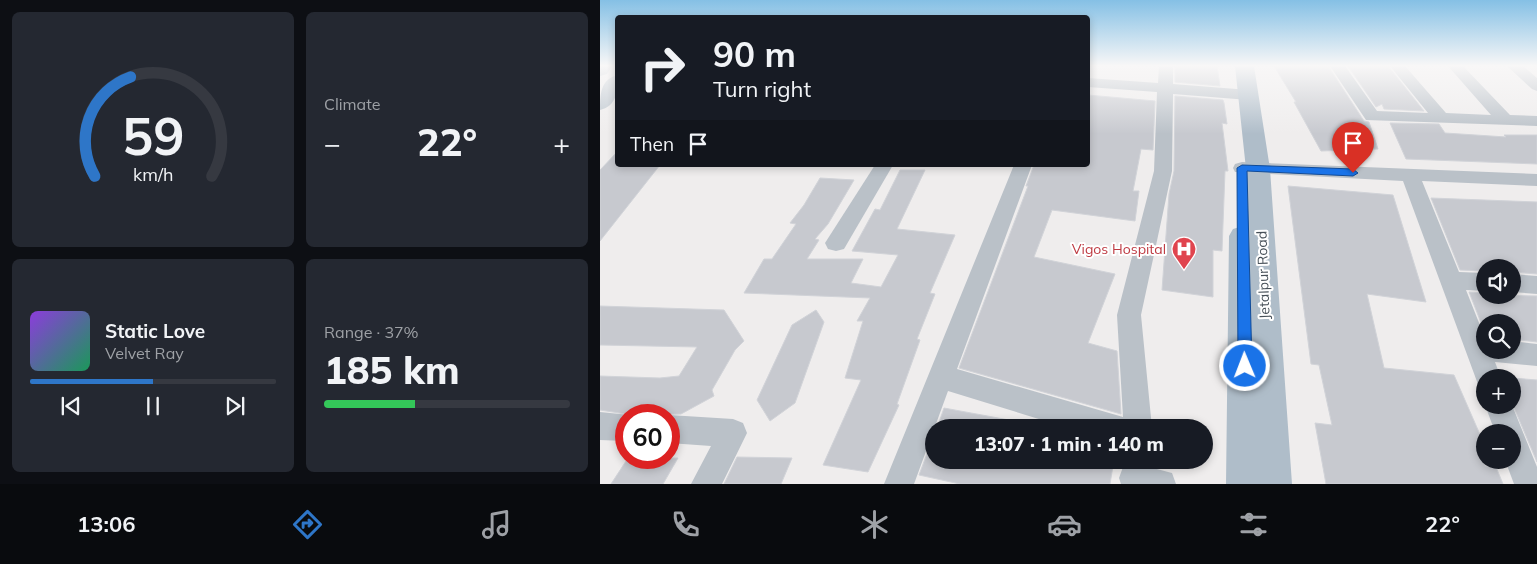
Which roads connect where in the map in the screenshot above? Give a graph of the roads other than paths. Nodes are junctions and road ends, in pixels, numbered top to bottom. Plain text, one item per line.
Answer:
1 (1165, 88) edge
2 (612, 89) edge
3 (1238, 89) edge
4 (1353, 89) edge
5 (1416, 89) edge
6 (1476, 89) edge
7 (600, 104) edge
8 (1441, 118) junction
9 (1505, 120) junction
10 (1537, 121) edge
11 (883, 167) edge
12 (1022, 167) edge
13 (1250, 168) junction
14 (1410, 175) junction
15 (1537, 180) edge
16 (836, 243) dead end
17 (1451, 281) junction
18 (1476, 282) edge
19 (1521, 284) edge
20 (1537, 284) edge
21 (1476, 345) edge
22 (1521, 354) edge
23 (1537, 355) edge
24 (941, 377) junction
25 (1085, 419) edge
26 (1137, 419) edge
27 (600, 426) edge
28 (615, 427) edge
29 (680, 431) edge
30 (1521, 463) edge
31 (706, 484) edge
32 (899, 484) edge
33 (1246, 484) edge
34 (1272, 484) edge
35 (1529, 484) edge

1 - 26 street
2 - 7 main road
3 - 13 main road, Jetalpur Road
4 - 8 street
5 - 8 street
6 - 9 street
8 - 9 street
9 - 10 street
11 - 16 street
12 - 24 street
13 - 14 street
13 - 33 main road, Jetalpur Road
13 - 34 main road, Jetalpur Road
14 - 15 street
14 - 17 street
17 - 18 street
17 - 21 street
19 - 20 street
22 - 23 street
24 - 25 street
24 - 32 street
27 - 28 street
29 - 31 street
30 - 35 street

